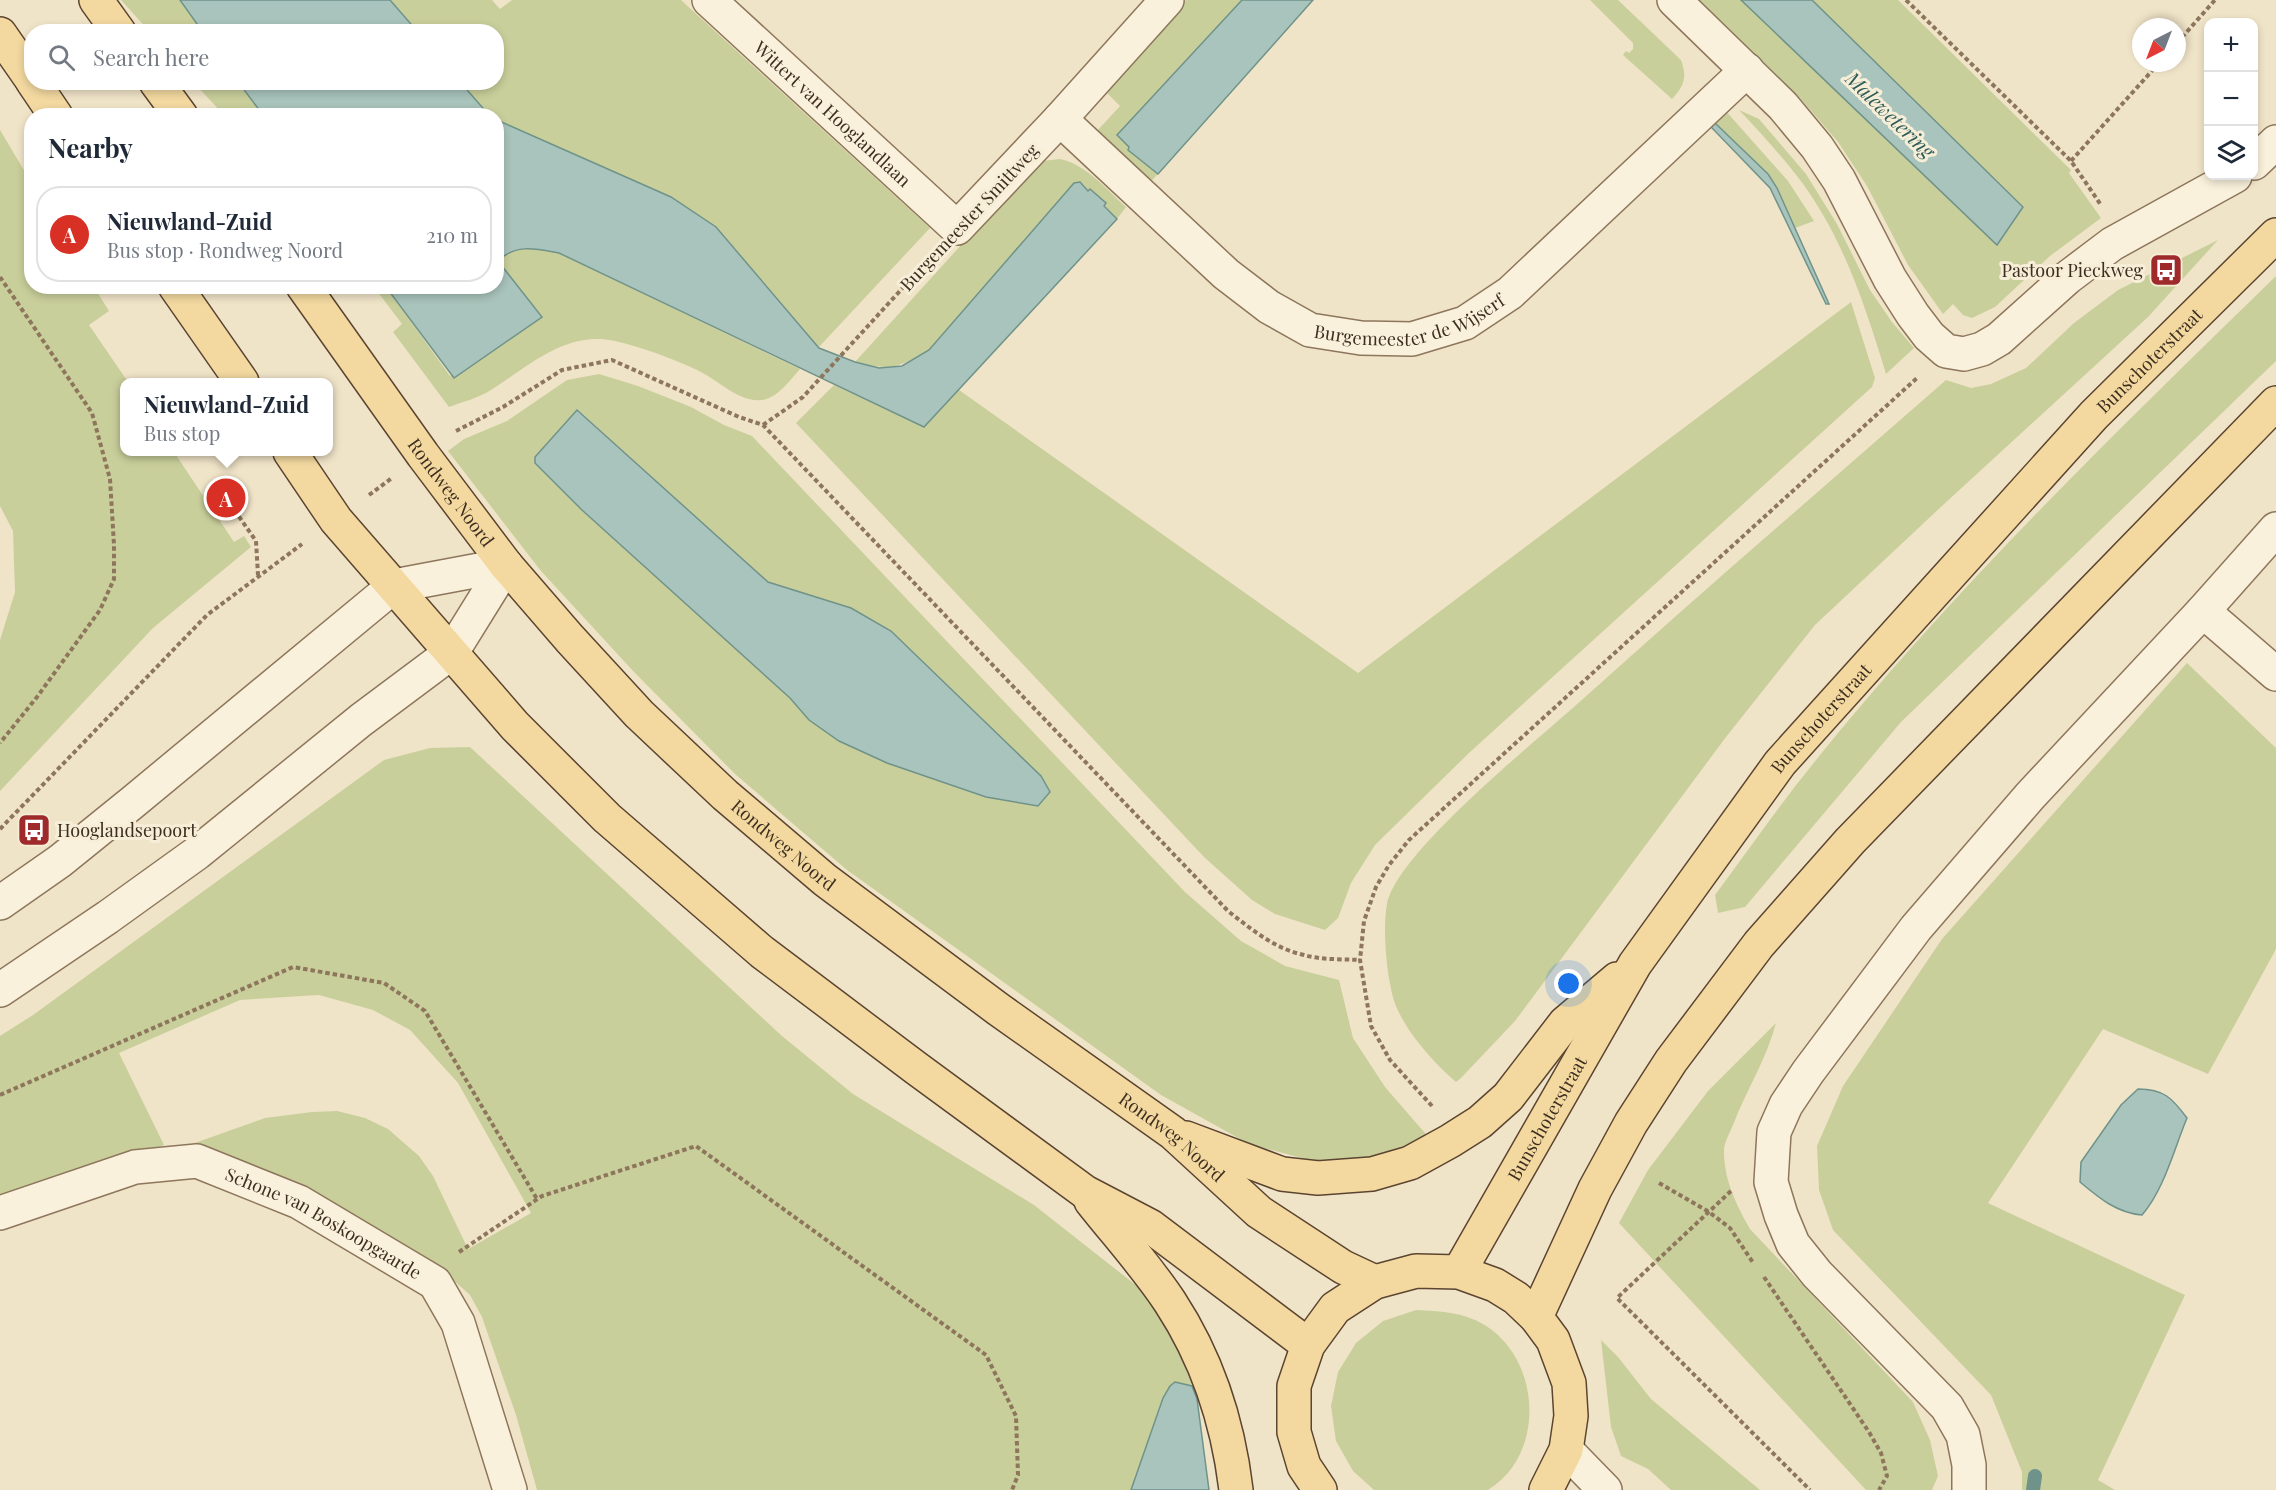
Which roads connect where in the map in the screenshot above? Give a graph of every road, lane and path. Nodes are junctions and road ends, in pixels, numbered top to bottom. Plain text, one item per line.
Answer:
1 (96, 0) edge
2 (709, 0) edge
3 (1167, 0) edge
4 (1674, 0) edge
5 (1906, 0) edge
6 (2215, 0) edge
7 (113, 24) edge
8 (2186, 33) edge
9 (0, 34) edge
10 (24, 69) edge
11 (1747, 70) junction
12 (2151, 72) edge
13 (38, 90) edge
14 (162, 90) edge
15 (51, 108) edge
16 (174, 108) edge
17 (1060, 119) junction
18 (2276, 142) edge
19 (2258, 158) edge
20 (2072, 161) junction
21 (2228, 180) edge
22 (957, 228) junction
23 (2276, 235) edge
24 (2117, 241) junction
25 (0, 277) edge
26 (181, 294) edge
27 (309, 294) edge
28 (1946, 351) junction
29 (239, 378) edge
30 (2276, 404) edge
31 (293, 456) edge
32 (226, 498) dead end
33 (2276, 529) edge
34 (506, 565) junction
35 (258, 576) dead end
36 (394, 586) junction
37 (2203, 610) junction
38 (452, 652) junction
39 (2276, 674) edge
40 (0, 743) edge
41 (0, 903) edge
42 (1360, 960) junction
43 (1635, 964) junction
44 (0, 990) edge
45 (0, 1095) edge
46 (1437, 1112) dead end
47 (1173, 1133) junction
48 (1772, 1154) junction
49 (1659, 1183) dead end
50 (1085, 1192) junction
51 (537, 1199) junction
52 (1709, 1212) junction
53 (0, 1213) edge
54 (451, 1258) dead end
55 (1756, 1267) dead end
56 (1459, 1272) junction
57 (1763, 1276) dead end
58 (1375, 1281) junction
59 (1536, 1317) junction
60 (1308, 1345) junction
61 (1566, 1450) junction
62 (502, 1487) edge
63 (1012, 1490) edge
64 (1236, 1490) edge
65 (1320, 1490) edge
66 (1546, 1490) edge
67 (1605, 1490) edge
68 (1810, 1490) edge
69 (1879, 1490) edge
70 (1970, 1490) edge

1 - 7 main road
2 - 22 street, Wittert van Hooglandlaan
3 - 17 street, Burgemeester Smittweg
4 - 11 street
5 - 20 path
6 - 8 path
9 - 10 main road
11 - 17 street, Burgemeester de Wijserf
11 - 28 street
12 - 20 path
13 - 15 main road
14 - 16 main road
17 - 22 street, Burgemeester Smittweg
18 - 19 street
20 - 24 path
21 - 24 street
22 - 42 path, Burgemeester Smittweg
23 - 43 main road, Bunschoterstraat
24 - 28 street
25 - 40 path
26 - 29 main road
27 - 34 main road, Rondweg Noord
28 - 42 path
30 - 59 main road
31 - 36 main road
32 - 35 path
33 - 37 street
34 - 36 street
34 - 38 street
34 - 47 main road, Rondweg Noord
36 - 38 main road
36 - 41 street
37 - 39 street
37 - 48 street
38 - 44 street
38 - 50 main road
42 - 46 path
43 - 47 main road
43 - 56 main road, Bunschoterstraat
45 - 51 path
47 - 58 main road, Rondweg Noord
48 - 52 path
48 - 70 street
49 - 52 path
50 - 60 main road
50 - 64 main road
51 - 54 path
51 - 63 path
52 - 55 path
52 - 68 path
53 - 62 street, Schone van Boskoopgaarde
56 - 58 main road
56 - 59 main road
57 - 69 path
58 - 60 main road
59 - 61 main road
60 - 65 main road
61 - 66 main road
61 - 67 street

